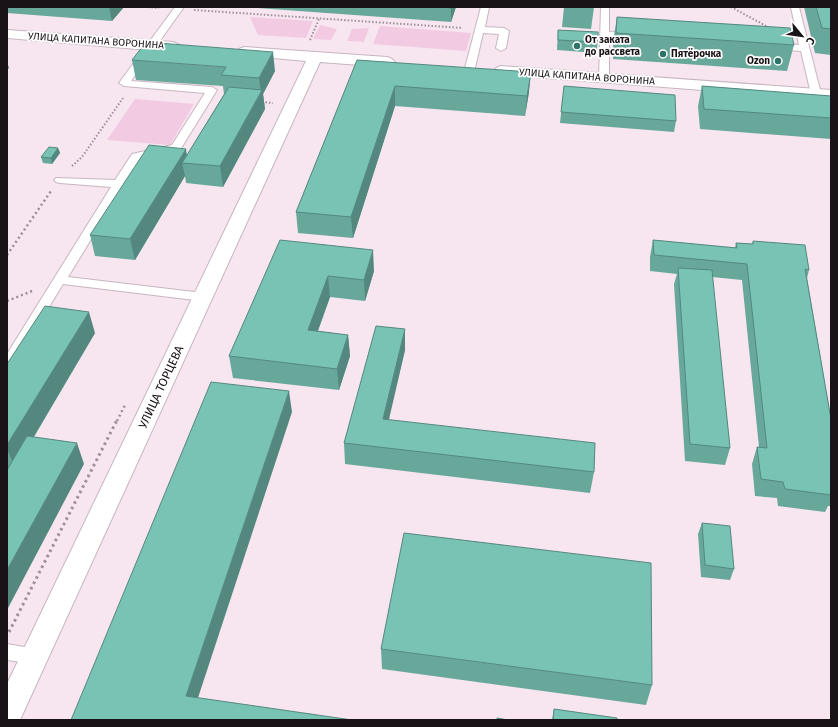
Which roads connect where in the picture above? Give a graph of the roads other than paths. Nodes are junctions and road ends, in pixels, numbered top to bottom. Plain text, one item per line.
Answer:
1 (485, 7) edge
2 (605, 7) edge
3 (795, 7) edge
4 (179, 8) edge
5 (479, 30) junction
6 (7, 34) edge
7 (605, 34) junction
8 (643, 37) edge
9 (152, 45) junction
10 (766, 45) edge
11 (184, 48) edge
12 (501, 48) dead end
13 (805, 48) junction
14 (232, 51) edge
15 (315, 57) junction
16 (400, 63) edge
17 (454, 67) edge
18 (470, 68) junction
19 (604, 78) junction
20 (824, 95) edge
21 (60, 180) dead end
22 (118, 184) junction
23 (60, 280) junction
24 (203, 297) junction
25 (7, 365) edge
26 (7, 652) edge
27 (35, 656) junction
28 (7, 716) edge

1 - 5 lane
2 - 7 lane
3 - 13 lane
4 - 9 lane
5 - 12 lane
5 - 18 lane
6 - 9 street, УЛИЦА КАПИТАНА ВОРОНИНА
7 - 8 lane
7 - 19 lane
9 - 11 street, УЛИЦА КАПИТАНА ВОРОНИНА
9 - 22 lane
10 - 13 lane
13 - 20 lane
14 - 15 street
15 - 16 street
15 - 24 street, УЛИЦА ТОРЦЕВА
17 - 18 street, УЛИЦА КАПИТАНА ВОРОНИНА
18 - 19 street, УЛИЦА КАПИТАНА ВОРОНИНА
19 - 20 street, УЛИЦА КАПИТАНА ВОРОНИНА
21 - 22 lane
22 - 23 lane
23 - 24 lane
23 - 25 lane
24 - 27 street, УЛИЦА ТОРЦЕВА
26 - 27 lane
27 - 28 street, УЛИЦА ТОРЦЕВА

